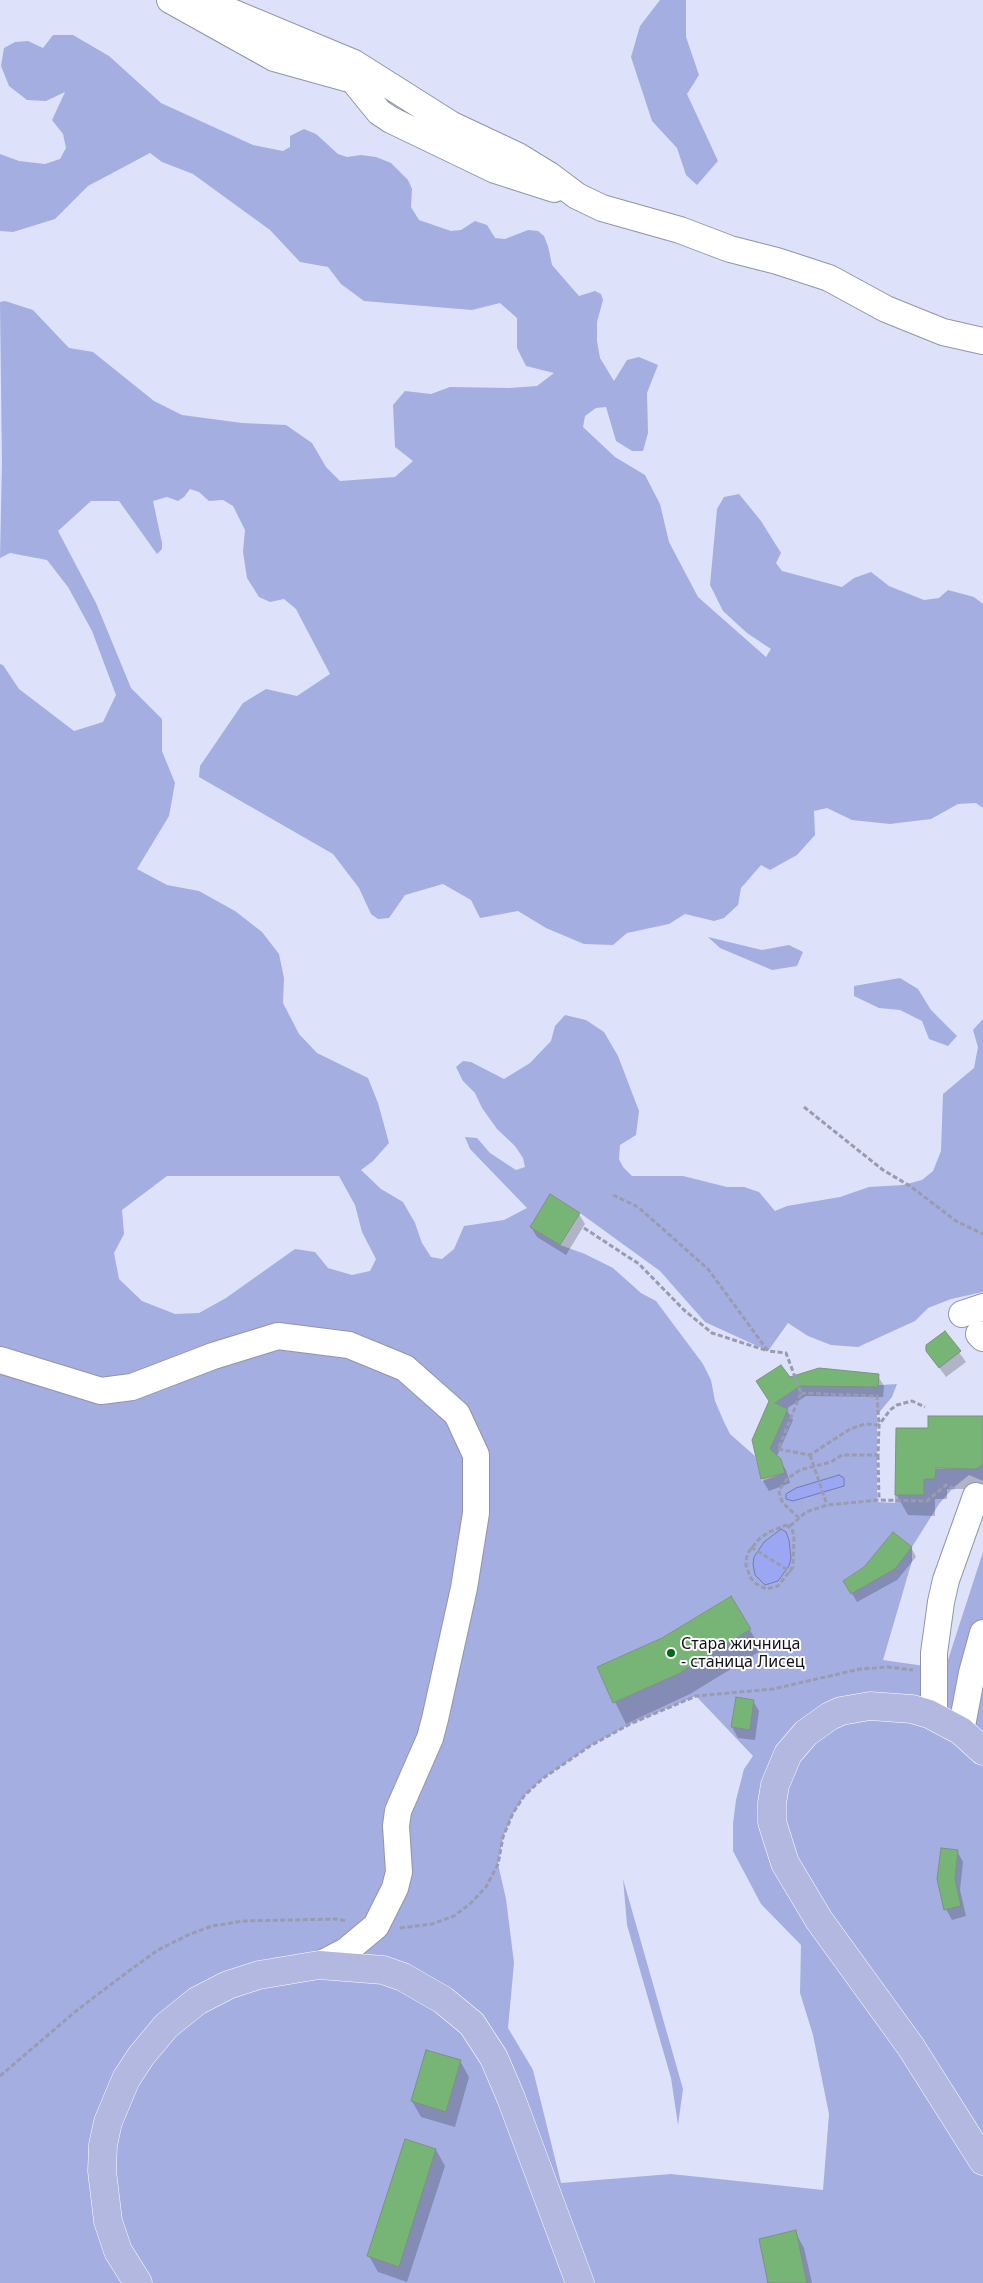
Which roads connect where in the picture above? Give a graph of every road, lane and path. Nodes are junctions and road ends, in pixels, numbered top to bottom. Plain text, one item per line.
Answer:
1 (170, 0) edge
2 (210, 0) edge
3 (577, 196) junction
4 (983, 342) edge
5 (804, 1107) dead end
6 (614, 1195) dead end
7 (584, 1228) dead end
8 (983, 1234) edge
9 (768, 1351) junction
10 (0, 1360) edge
11 (801, 1393) junction
12 (925, 1407) dead end
13 (879, 1425) junction
14 (810, 1455) junction
15 (878, 1455) junction
16 (814, 1465) junction
17 (976, 1496) joint
18 (879, 1500) junction
19 (827, 1505) junction
20 (799, 1518) junction
21 (790, 1526) junction
22 (751, 1547) junction
23 (790, 1572) junction
24 (983, 1633) edge
25 (933, 1673) junction
26 (934, 1716) junction
27 (961, 1731) junction
28 (983, 1751) edge
29 (376, 1926) junction
30 (319, 1965) junction
31 (0, 2076) edge
32 (983, 2162) edge
33 (138, 2283) edge
34 (580, 2283) edge

1 - 3 street
2 - 3 street
3 - 4 street
5 - 8 path
6 - 9 path
7 - 9 path
9 - 11 path
10 - 29 street
11 - 13 path
11 - 14 path
12 - 13 path
13 - 14 path
13 - 15 path
14 - 16 path
15 - 16 path
15 - 18 path
16 - 19 path
16 - 20 path
17 - 18 path
17 - 25 street
18 - 19 path
19 - 20 path
20 - 21 path
21 - 22 path
21 - 23 path
22 - 23 path
22 - 23 path
24 - 27 street
25 - 26 street
25 - 29 path
26 - 27 main road
26 - 32 main road
27 - 28 main road
29 - 30 street
29 - 31 path
30 - 33 main road
30 - 34 main road

